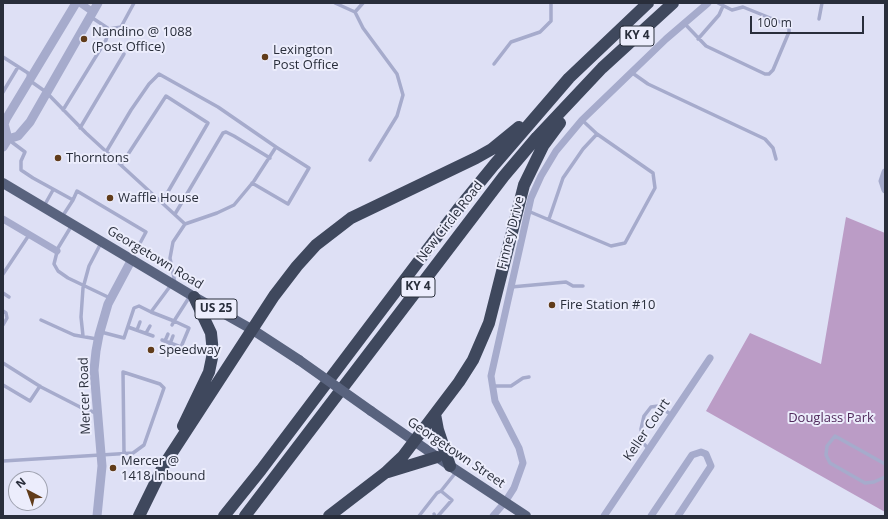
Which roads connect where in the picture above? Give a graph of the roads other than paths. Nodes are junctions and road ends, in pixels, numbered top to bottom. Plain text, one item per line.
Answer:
1 (76, 3) edge
2 (80, 3) edge
3 (98, 3) edge
4 (134, 3) edge
5 (335, 3) edge
6 (363, 3) edge
7 (551, 3) edge
8 (648, 3) edge
9 (673, 3) edge
10 (708, 3) edge
11 (718, 3) edge
12 (822, 3) edge
13 (723, 6) junction
14 (355, 12) junction
15 (92, 14) junction
16 (819, 19) dead end
17 (684, 23) junction
18 (109, 29) junction
19 (698, 39) junction
20 (124, 54) dead end
21 (3, 57) edge
22 (494, 64) dead end
23 (18, 67) junction
24 (602, 68) junction
25 (631, 72) junction
26 (29, 80) junction
27 (3, 92) edge
28 (46, 92) junction
29 (63, 110) junction
30 (537, 112) junction
31 (582, 120) junction
32 (80, 128) junction
33 (597, 134) junction
34 (4, 141) edge
35 (276, 147) junction
36 (106, 152) junction
37 (270, 158) junction
38 (776, 159) dead end
39 (370, 160) dead end
40 (121, 165) junction
41 (885, 172) edge
42 (3, 183) edge
43 (252, 183) junction
44 (53, 190) junction
45 (885, 190) edge
46 (73, 200) junction
47 (162, 202) junction
48 (43, 207) junction
49 (527, 210) junction
50 (175, 214) junction
51 (62, 218) junction
52 (549, 219) junction
53 (3, 220) edge
54 (72, 224) junction
55 (185, 224) junction
56 (29, 235) junction
57 (102, 241) junction
58 (57, 251) junction
59 (132, 259) junction
60 (3, 274) edge
61 (174, 285) junction
62 (84, 286) junction
63 (583, 286) dead end
64 (510, 287) junction
65 (3, 293) edge
66 (192, 296) junction
67 (9, 297) dead end
68 (111, 298) junction
69 (3, 311) edge
70 (151, 312) junction
71 (41, 320) dead end
72 (140, 322) dead end
73 (173, 323) junction
74 (3, 325) edge
75 (150, 326) dead end
76 (128, 327) junction
77 (137, 330) junction
78 (253, 330) junction
79 (146, 334) junction
80 (168, 334) dead end
81 (99, 335) junction
82 (82, 336) junction
83 (153, 336) dead end
84 (173, 336) dead end
85 (170, 344) junction
86 (710, 358) dead end
87 (3, 363) edge
88 (528, 378) dead end
89 (3, 385) edge
90 (40, 386) junction
91 (492, 386) junction
92 (371, 411) joint
93 (97, 413) junction
94 (435, 414) junction
95 (672, 415) junction
96 (416, 441) junction
97 (649, 449) junction
98 (124, 453) junction
99 (101, 454) junction
100 (437, 457) junction
101 (3, 461) edge
102 (885, 464) edge
103 (164, 465) junction
104 (454, 468) junction
105 (385, 473) junction
106 (885, 477) edge
107 (441, 491) junction
108 (505, 502) junction
109 (97, 516) edge
110 (139, 516) edge
111 (224, 516) edge
112 (245, 516) edge
113 (329, 516) edge
114 (419, 516) edge
115 (436, 516) edge
116 (493, 516) edge
117 (526, 516) edge
118 (604, 516) edge
119 (651, 516) edge
120 (678, 516) edge

1 - 26 street
2 - 15 street
3 - 15 street
4 - 18 lane
5 - 14 lane
6 - 14 lane
7 - 22 lane
8 - 30 highway, KY 4
9 - 24 highway, KY 4
10 - 17 street, Finney Drive
11 - 13 lane
12 - 16 lane
13 - 19 lane
13 - 19 lane
14 - 39 lane
15 - 18 lane
15 - 28 street
17 - 19 lane
17 - 25 street, Finney Drive
18 - 29 lane
20 - 32 lane
21 - 23 lane
23 - 26 lane
23 - 27 lane
24 - 94 highway
24 - 112 highway, New Circle Road / KY 4
25 - 31 street, Finney Drive
25 - 38 lane
26 - 28 lane
26 - 34 street
28 - 29 lane
28 - 34 street
29 - 32 lane
30 - 78 highway
30 - 111 highway, New Circle Road / KY 4
31 - 33 lane
31 - 49 street, Finney Drive
32 - 36 lane
33 - 52 lane
33 - 52 lane
34 - 44 lane
35 - 36 lane
35 - 37 lane
35 - 43 lane
36 - 40 lane
37 - 43 lane
37 - 50 lane
40 - 47 lane
40 - 47 lane
41 - 45 street
42 - 48 main road, Georgetown Road / US 25
43 - 55 lane
44 - 46 lane
44 - 48 lane
46 - 51 lane
46 - 59 lane
47 - 50 lane
48 - 51 main road, Georgetown Road / US 25
49 - 52 lane
49 - 64 street, Finney Drive
50 - 55 lane
51 - 54 main road, Georgetown Road / US 25
53 - 56 street
54 - 57 main road, Georgetown Road / US 25
54 - 58 lane
55 - 61 lane
56 - 58 street
56 - 60 lane
57 - 59 main road, Georgetown Road / US 25
57 - 62 lane
58 - 62 lane
59 - 61 main road, Georgetown Road / US 25
59 - 68 street, Mercer Road
61 - 66 main road, Georgetown Road / US 25
61 - 70 lane
62 - 68 lane
62 - 82 lane
63 - 64 lane
64 - 91 street, Finney Drive
65 - 67 lane
66 - 73 lane
66 - 78 main road, Georgetown Road / US 25
66 - 103 highway
68 - 81 street, Mercer Road
69 - 74 lane
70 - 73 lane
70 - 76 lane
71 - 82 lane
72 - 77 lane
73 - 85 lane
75 - 79 lane
76 - 77 lane
76 - 81 lane
77 - 79 lane
78 - 92 main road, Georgetown Road / US 25, bridge
78 - 103 highway
79 - 83 lane
80 - 85 lane
81 - 82 lane
81 - 93 street, Mercer Road
84 - 85 lane
86 - 95 street, Keller Court
87 - 90 lane
88 - 91 lane
89 - 90 lane
90 - 93 lane
91 - 108 street, Finney Drive
92 - 96 main road, Georgetown Street / US 25
93 - 99 street, Mercer Road
94 - 96 highway
94 - 104 highway
95 - 97 street, Keller Court
95 - 97 lane
96 - 100 main road, Georgetown Street / US 25
96 - 105 highway
97 - 118 street, Keller Court
98 - 98 lane
98 - 99 lane
99 - 101 lane
99 - 109 street, Mercer Road
100 - 104 main road, Georgetown Street / US 25
100 - 105 highway
102 - 106 lane
103 - 110 highway
104 - 107 lane
104 - 108 main road, Georgetown Street / US 25
105 - 113 highway
107 - 114 lane
107 - 115 lane
108 - 116 street, Finney Drive
108 - 117 main road, Georgetown Street / US 25
119 - 120 street

